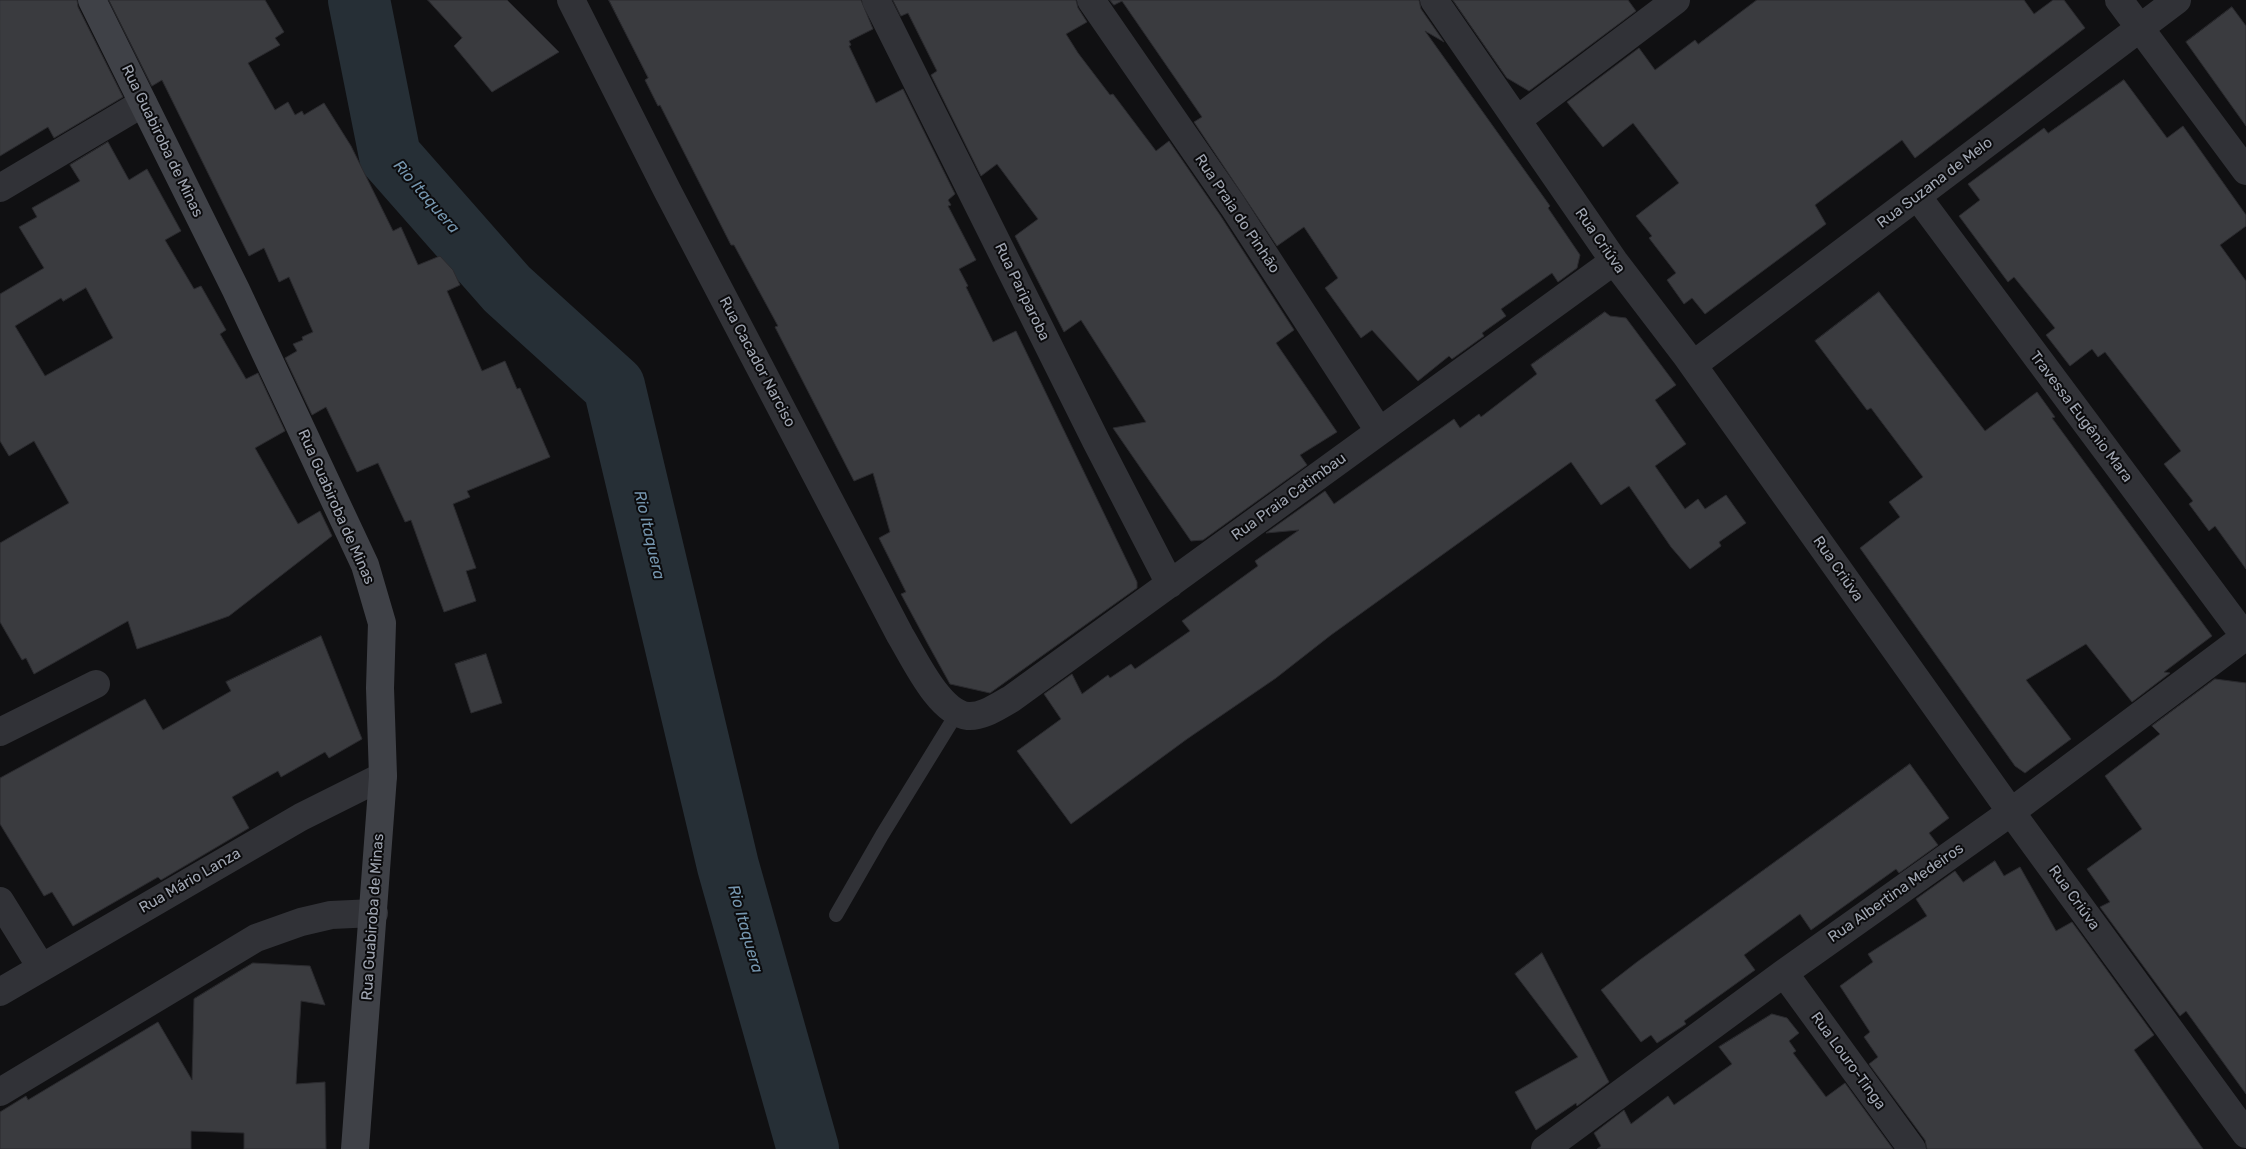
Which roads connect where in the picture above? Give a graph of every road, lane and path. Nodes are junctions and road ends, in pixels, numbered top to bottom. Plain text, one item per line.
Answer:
1 (92, 0) edge
2 (571, 0) edge
3 (876, 0) edge
4 (1091, 0) edge
5 (1434, 0) edge
6 (1676, 0) edge
7 (2119, 0) edge
8 (2177, 0) edge
9 (2140, 28) junction
10 (143, 103) junction
11 (1517, 120) junction
12 (2246, 171) edge
13 (0, 188) edge
14 (1917, 196) junction
15 (1614, 261) junction
16 (1693, 365) junction
17 (1379, 431) junction
18 (1170, 584) junction
19 (2246, 637) edge
20 (96, 684) dead end
21 (957, 713) junction
22 (0, 732) edge
23 (383, 776) junction
24 (2011, 812) junction
25 (0, 901) edge
26 (374, 913) junction
27 (836, 915) dead end
28 (41, 967) junction
29 (1784, 973) junction
30 (0, 992) edge
31 (0, 1092) edge
32 (2246, 1134) edge
33 (1552, 1147) edge
34 (355, 1149) edge
35 (1912, 1149) edge

1 - 10 street, Rua Guabiroba de Minas
2 - 21 street, Rua Cacador Narciso
3 - 18 street, Rua Pariparoba
4 - 17 street, Rua Praia do Pinhão
5 - 11 street, Rua Criúva
6 - 11 street
7 - 9 street
8 - 9 street, Rua Suzana de Melo
9 - 12 street
9 - 14 street, Rua Suzana de Melo
10 - 13 street
10 - 23 street, Rua Guabiroba de Minas
11 - 15 street, Rua Criúva
14 - 16 street, Rua Suzana de Melo
14 - 19 street, Travessa Eugênio Mara
15 - 16 street, Rua Criúva
15 - 17 street, Rua Praia Catimbau
16 - 24 street, Rua Criúva
17 - 18 street, Rua Praia Catimbau
18 - 21 street, Rua Praia Catimbau
19 - 24 street, Rua Albertina Medeiros
20 - 22 street
21 - 27 lane
23 - 26 street, Rua Guabiroba de Minas
23 - 28 street, Rua Mário Lanza
24 - 29 street, Rua Albertina Medeiros
24 - 32 street, Rua Criúva
25 - 28 street
26 - 31 street
26 - 34 street, Rua Guabiroba de Minas
28 - 30 street, Rua Mário Lanza
29 - 33 street, Rua Albertina Medeiros
29 - 35 street, Rua Louro-Tinga

